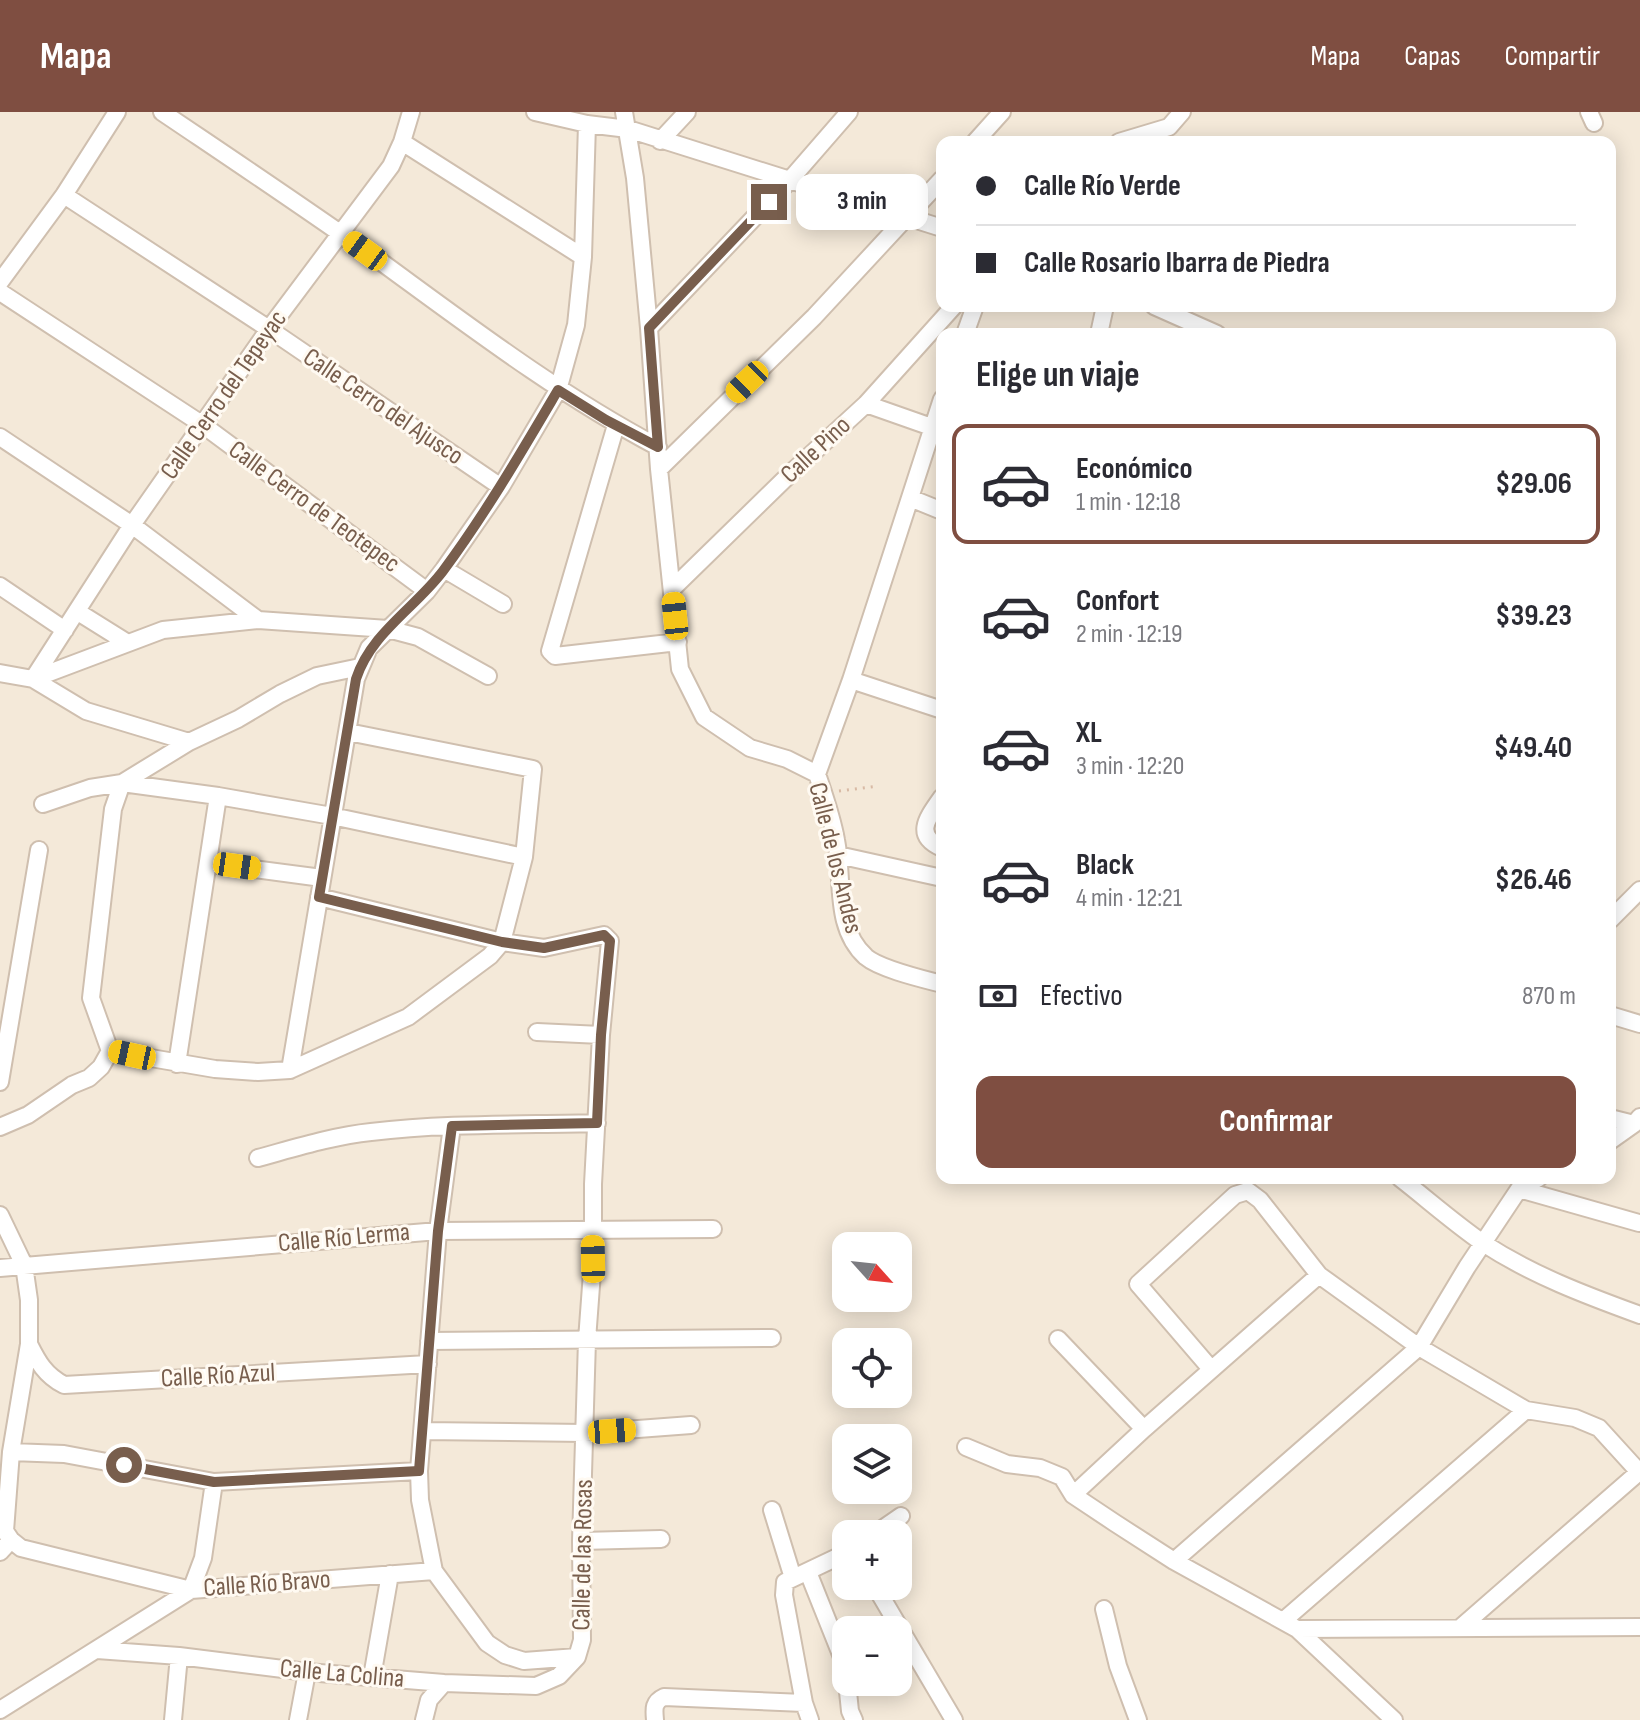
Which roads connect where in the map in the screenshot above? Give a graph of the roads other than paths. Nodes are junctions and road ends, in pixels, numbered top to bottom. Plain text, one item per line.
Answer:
1 (117, 112) edge
2 (162, 112) edge
3 (535, 112) edge
4 (624, 112) edge
5 (687, 112) edge
6 (849, 112) edge
7 (1002, 112) edge
8 (1182, 112) edge
9 (405, 115) edge
10 (587, 124) junction
11 (628, 129) junction
12 (980, 136) edge
13 (1139, 136) edge
14 (660, 141) junction
15 (402, 142) junction
16 (789, 181) junction
17 (64, 195) junction
18 (936, 195) edge
19 (907, 215) junction
20 (936, 226) edge
21 (340, 233) junction
22 (583, 257) junction
23 (0, 282) edge
24 (0, 292) edge
25 (949, 312) edge
26 (1166, 312) edge
27 (649, 328) junction
28 (1200, 328) edge
29 (269, 329) junction
30 (558, 390) junction
31 (866, 404) junction
32 (203, 425) junction
33 (616, 425) junction
34 (936, 428) edge
35 (936, 431) edge
36 (0, 437) edge
37 (658, 447) junction
38 (659, 469) junction
39 (501, 487) junction
40 (910, 498) junction
41 (936, 509) edge
42 (132, 525) junction
43 (444, 569) junction
44 (0, 586) edge
45 (672, 589) junction
46 (427, 591) junction
47 (503, 604) dead end
48 (78, 612) junction
49 (258, 620) junction
50 (388, 629) junction
51 (65, 630) junction
52 (126, 642) junction
53 (678, 642) junction
54 (360, 667) junction
55 (0, 673) edge
56 (488, 676) dead end
57 (33, 679) junction
58 (851, 680) junction
59 (936, 708) edge
60 (348, 732) junction
61 (189, 742) junction
62 (817, 774) junction
63 (122, 783) junction
64 (218, 796) junction
65 (43, 804) dead end
66 (936, 806) edge
67 (332, 816) junction
68 (936, 846) edge
69 (39, 850) dead end
70 (838, 855) junction
71 (524, 857) junction
72 (209, 863) junction
73 (936, 877) edge
74 (322, 878) junction
75 (1640, 890) edge
76 (319, 897) junction
77 (1616, 914) edge
78 (502, 942) junction
79 (936, 982) edge
80 (1616, 1017) edge
81 (1640, 1024) edge
82 (537, 1032) dead end
83 (601, 1035) junction
84 (110, 1051) junction
85 (177, 1064) junction
86 (290, 1070) junction
87 (0, 1082) edge
88 (1616, 1118) edge
89 (1637, 1120) edge
90 (597, 1123) junction
91 (452, 1126) junction
92 (0, 1127) edge
93 (1616, 1136) edge
94 (258, 1158) dead end
95 (1408, 1184) edge
96 (1528, 1184) edge
97 (1519, 1189) junction
98 (0, 1215) edge
99 (1639, 1223) edge
100 (713, 1229) dead end
101 (438, 1231) junction
102 (593, 1231) junction
103 (1483, 1243) junction
104 (24, 1265) junction
105 (0, 1268) edge
106 (1319, 1275) junction
107 (1640, 1315) edge
108 (772, 1338) dead end
109 (1058, 1339) dead end
110 (587, 1340) junction
111 (429, 1341) junction
112 (29, 1344) junction
113 (1419, 1347) junction
114 (428, 1364) junction
115 (1211, 1369) junction
116 (1526, 1410) junction
117 (691, 1425) dead end
118 (1144, 1429) junction
119 (422, 1431) junction
120 (585, 1433) junction
121 (966, 1447) dead end
122 (11, 1452) junction
123 (419, 1471) junction
124 (1640, 1472) edge
125 (214, 1482) junction
126 (1073, 1495) junction
127 (772, 1510) dead end
128 (901, 1516) dead end
129 (895, 1520) edge
130 (661, 1539) dead end
131 (581, 1541) junction
132 (5, 1546) edge
133 (832, 1560) edge
134 (1174, 1561) junction
135 (434, 1571) junction
136 (390, 1574) junction
137 (795, 1577) junction
138 (191, 1590) junction
139 (883, 1600) edge
140 (1104, 1609) dead end
141 (1290, 1625) junction
142 (1640, 1627) edge
143 (1460, 1628) junction
144 (832, 1642) edge
145 (97, 1650) junction
146 (179, 1656) junction
147 (577, 1657) junction
148 (307, 1672) junction
149 (372, 1677) junction
150 (444, 1683) junction
151 (848, 1696) edge
152 (804, 1703) junction
153 (0, 1710) edge
154 (173, 1720) edge
155 (298, 1720) edge
156 (424, 1720) edge
157 (655, 1720) edge
158 (810, 1720) edge
159 (854, 1720) edge
160 (954, 1720) edge
161 (1138, 1720) edge
162 (1394, 1720) edge

1 - 17 street
2 - 21 street
3 - 10 street
4 - 11 street, Calle de los Andes
5 - 14 street
6 - 16 street
7 - 12 street
8 - 13 street
9 - 15 street, Calle Cerro del Tepeyac
10 - 11 street
10 - 22 street
11 - 14 street
11 - 27 street, Calle de los Andes
14 - 16 street
15 - 21 street, Calle Cerro del Tepeyac
15 - 22 street
16 - 19 street
16 - 27 street
17 - 23 street
17 - 29 street, Calle Cerro del Ajusco
18 - 19 street
19 - 20 street
19 - 38 street
21 - 29 street, Calle Cerro del Tepeyac
21 - 30 street
22 - 30 street
24 - 32 street, Calle Cerro de Teotepec
25 - 31 street, Calle Pino
26 - 28 street
27 - 37 street, Calle de los Andes
29 - 32 street, Calle Cerro del Tepeyac
29 - 39 street, Calle Cerro del Ajusco
30 - 33 street
30 - 39 street
31 - 34 street
31 - 45 street, Calle Pino
32 - 42 street, Calle Cerro del Tepeyac
32 - 46 street, Calle Cerro de Teotepec
33 - 37 street
33 - 53 street
35 - 40 street
36 - 42 street
37 - 38 street, Calle de los Andes
38 - 45 street, Calle de los Andes
39 - 43 street
40 - 41 street
40 - 58 street
42 - 48 street, Calle Cerro del Tepeyac
42 - 49 street
43 - 46 street
43 - 47 street
44 - 51 street
45 - 53 street, Calle de los Andes
46 - 50 street
48 - 51 street, Calle Cerro del Tepeyac
48 - 52 street
49 - 50 street
49 - 52 street
50 - 54 street
50 - 56 street
51 - 57 street, Calle Cerro del Tepeyac
52 - 57 street
53 - 62 street, Calle de los Andes
54 - 60 street
54 - 61 street
55 - 57 street
57 - 61 street
58 - 59 street
58 - 62 street
60 - 67 street
60 - 71 street
61 - 63 street
62 - 70 street, Calle de los Andes
63 - 64 street
63 - 65 street
63 - 84 street
64 - 67 street
64 - 72 street
66 - 68 street
67 - 71 street
67 - 74 street
69 - 87 street
70 - 73 street
70 - 79 street, Calle de los Andes
71 - 78 street
72 - 74 street
72 - 85 street
74 - 76 street
75 - 77 street
76 - 78 street
76 - 86 street
78 - 83 street, Calle de las Rosas
78 - 86 street
80 - 81 street
82 - 83 street
83 - 90 street, Calle de las Rosas
84 - 85 street
84 - 92 street
85 - 86 street
88 - 89 street
89 - 93 street
90 - 91 street
90 - 102 street, Calle de las Rosas
91 - 94 street
91 - 101 street
95 - 103 street
96 - 97 street
97 - 99 street
97 - 103 street
98 - 104 street
100 - 102 street, Calle Río Lerma
101 - 102 street, Calle Río Lerma
101 - 104 street, Calle Río Lerma
101 - 111 street
102 - 110 street, Calle de las Rosas
103 - 107 street
103 - 113 street
104 - 105 street, Calle Río Lerma
104 - 112 street
106 - 113 street
106 - 115 street
106 - 115 street
108 - 110 street
109 - 118 street
110 - 111 street
110 - 120 street, Calle de las Rosas
111 - 114 street
112 - 114 street, Calle Río Azul
112 - 122 street
113 - 116 street
113 - 134 street
114 - 119 street
115 - 118 street
116 - 124 street
116 - 141 street
117 - 120 street
118 - 126 street
119 - 120 street
119 - 123 street
120 - 131 street, Calle de las Rosas
121 - 126 street
122 - 125 street
122 - 132 street
123 - 125 street
123 - 135 street
124 - 143 street
125 - 138 street
126 - 134 street
127 - 137 street
128 - 129 street
130 - 131 street
131 - 147 street, Calle de las Rosas
132 - 138 street, Calle Río Bravo
133 - 137 street
134 - 141 street
135 - 136 street, Calle Río Bravo
135 - 147 street
136 - 138 street, Calle Río Bravo
136 - 149 street
137 - 144 street
137 - 152 street
138 - 145 street
139 - 160 street
140 - 161 street
141 - 143 street
141 - 162 street
142 - 143 street
145 - 146 street, Calle La Colina
145 - 153 street
146 - 148 street, Calle La Colina
146 - 154 street
147 - 150 street, Calle La Colina
148 - 149 street, Calle La Colina
148 - 155 street
149 - 150 street, Calle La Colina
150 - 156 street
151 - 159 street
152 - 157 street
152 - 158 street

